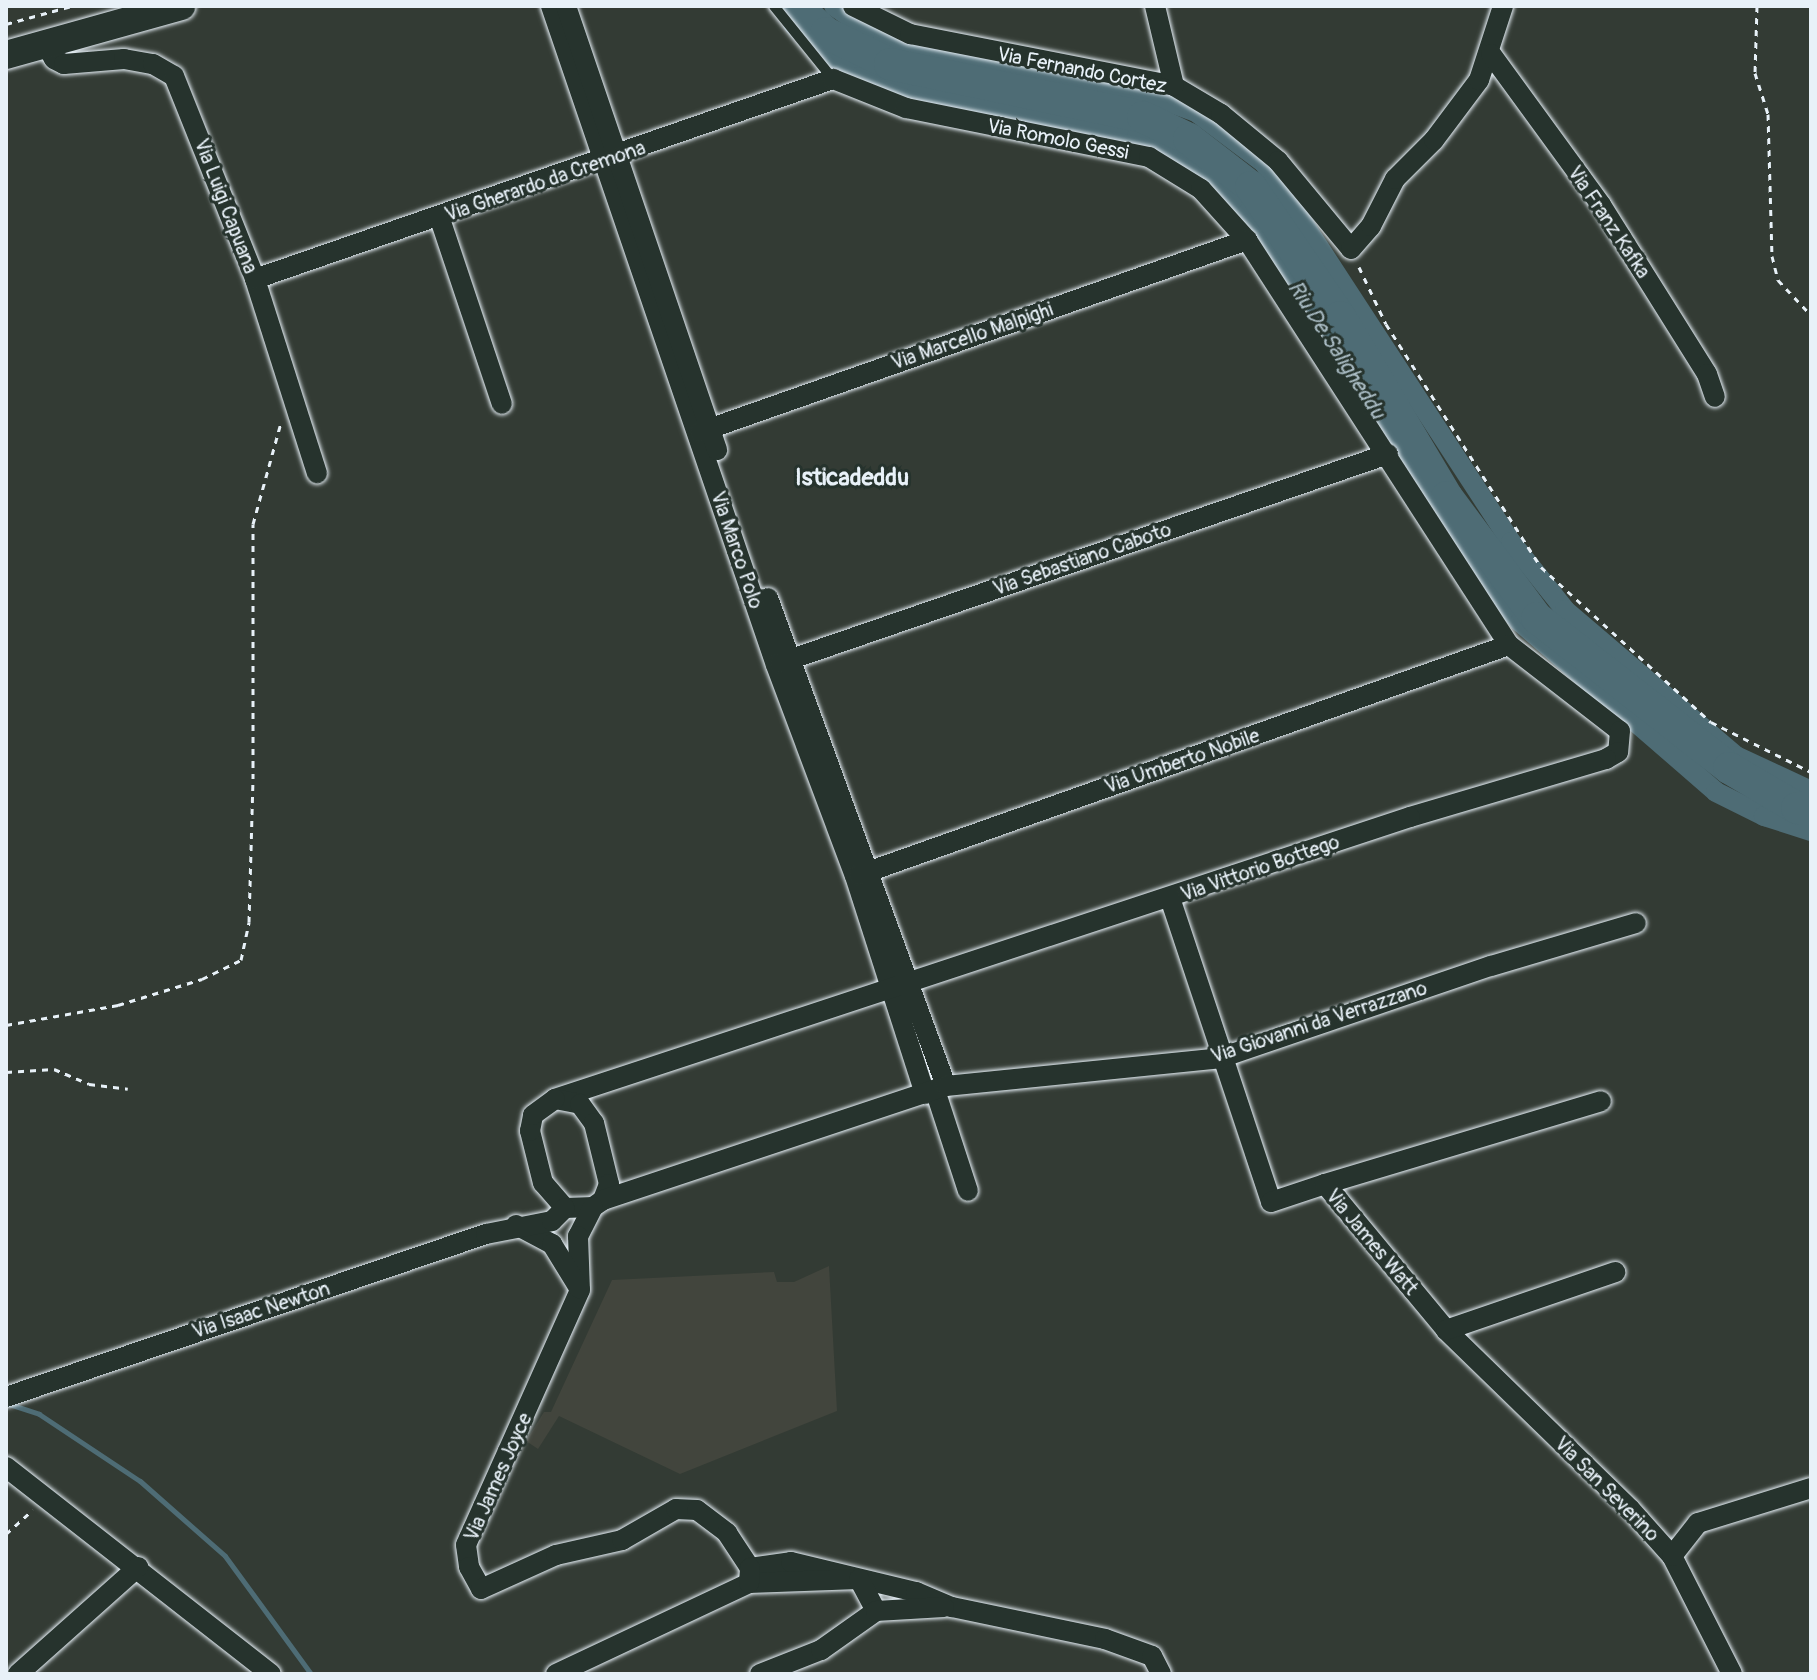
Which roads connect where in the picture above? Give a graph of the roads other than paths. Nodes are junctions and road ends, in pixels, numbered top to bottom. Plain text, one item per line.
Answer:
1 (181, 6) edge
2 (551, 6) edge
3 (566, 6) edge
4 (774, 6) edge
5 (853, 6) edge
6 (1155, 6) edge
7 (1503, 6) edge
8 (46, 45) junction
9 (1491, 54) junction
10 (6, 55) edge
11 (833, 79) junction
12 (1174, 86) junction
13 (611, 160) junction
14 (439, 216) junction
15 (1247, 240) junction
16 (255, 279) junction
17 (1715, 397) dead end
18 (502, 404) dead end
19 (703, 431) junction
20 (1388, 454) junction
21 (317, 473) dead end
22 (1509, 645) junction
23 (782, 662) junction
24 (1622, 741) joint
25 (862, 874) junction
26 (1170, 898) junction
27 (1636, 923) dead end
28 (901, 988) junction
29 (1220, 1058) junction
30 (598, 1088) junction
31 (936, 1090) junction
32 (555, 1099) junction
33 (1601, 1101) dead end
34 (589, 1112) junction
35 (543, 1183) junction
36 (1325, 1184) junction
37 (968, 1191) dead end
38 (598, 1203) junction
39 (565, 1208) junction
40 (516, 1225) junction
41 (565, 1265) junction
42 (1615, 1272) dead end
43 (580, 1290) junction
44 (1446, 1330) junction
45 (15, 1393) edge
46 (6, 1467) edge
47 (1811, 1488) edge
48 (1672, 1556) junction
49 (138, 1567) junction
50 (750, 1576) junction
51 (859, 1579) junction
52 (952, 1607) junction
53 (876, 1611) junction
54 (18, 1674) edge
55 (270, 1674) edge
56 (556, 1674) edge
57 (760, 1674) edge
58 (1161, 1674) edge
59 (1732, 1674) edge

1 - 8 main road
2 - 13 street, Via Marco Polo
3 - 13 street, Via Marco Polo
4 - 11 lane, Via Romolo Gessi
5 - 12 street, Via Fernando Cortez
6 - 12 street
7 - 9 street
8 - 10 main road
8 - 16 street, Via Luigi Capuana
9 - 12 street, Via Fernando Cortez
9 - 17 street, Via Franz Kafka
11 - 13 street, Via Gherardo da Cremona
11 - 15 street, Via Romolo Gessi
13 - 14 street, Via Gherardo da Cremona
13 - 19 street, Via Marco Polo
14 - 16 street, Via Gherardo da Cremona
14 - 18 street
15 - 19 street, Via Marcello Malpighi
15 - 20 street, Via Romolo Gessi
16 - 21 street, Via Luigi Capuana
19 - 23 street, Via Marco Polo
20 - 22 street, Via Romolo Gessi
20 - 23 street, Via Sebastiano Caboto
22 - 24 street, Via Romolo Gessi
22 - 25 street, Via Umberto Nobile
23 - 25 street, Via Marco Polo
24 - 26 street, Via Vittorio Bottego
25 - 28 street, Via Marco Polo
26 - 28 street, Via Vittorio Bottego
26 - 29 street, Via James Watt
27 - 29 street, Via Giovanni da Verrazzano
28 - 30 street, Via Vittorio Bottego
28 - 31 street, Via Marco Polo
29 - 31 street, Via Giovanni da Verrazzano
29 - 36 street, Via James Watt
30 - 32 street, Via Vittorio Bottego
30 - 34 street
31 - 37 street, Via Marco Polo
31 - 38 street, Via Giovanni da Verrazzano
32 - 34 street
32 - 35 street
33 - 36 street
34 - 38 street
35 - 39 street
35 - 40 street, Via Isaac Newton
36 - 44 street, Via James Watt
38 - 39 street
38 - 43 street, Via James Joyce
39 - 40 street, Via Isaac Newton
39 - 41 street
40 - 41 street
40 - 45 street, Via Isaac Newton
41 - 43 street
42 - 44 street
43 - 50 street, Via James Joyce
44 - 48 street, Via San Severino
46 - 49 street
47 - 48 street
48 - 59 street, Via San Severino
49 - 54 street
49 - 55 street
50 - 51 street
50 - 56 street
51 - 52 street
51 - 53 street
52 - 53 street
52 - 58 street
53 - 57 street

